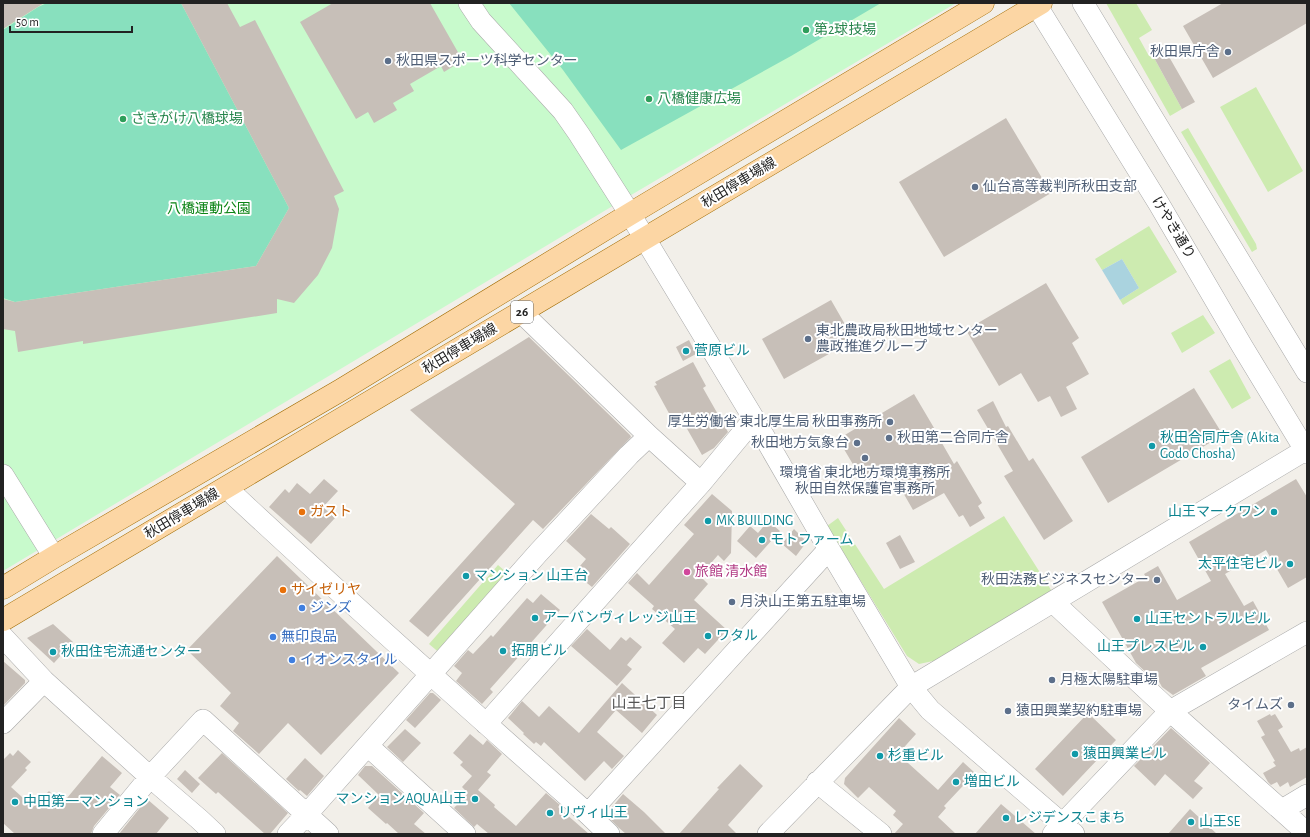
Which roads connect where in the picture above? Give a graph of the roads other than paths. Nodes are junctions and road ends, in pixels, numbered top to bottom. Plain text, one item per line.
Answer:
1 (469, 3) edge
2 (983, 3) edge
3 (1083, 3) edge
4 (1037, 4) edge
5 (630, 214) junction
6 (644, 239) junction
7 (521, 312) junction
8 (1307, 372) edge
9 (754, 419) junction
10 (648, 436) junction
11 (1306, 450) edge
12 (3, 475) edge
13 (701, 483) junction
14 (229, 486) junction
15 (828, 549) junction
16 (54, 558) junction
17 (3, 588) edge
18 (1053, 602) junction
19 (3, 620) edge
20 (1307, 632) edge
21 (3, 637) edge
22 (431, 675) junction
23 (44, 681) junction
24 (911, 687) junction
25 (1170, 711) junction
26 (3, 723) edge
27 (486, 724) junction
28 (368, 746) junction
29 (150, 777) junction
30 (817, 782) junction
31 (1307, 795) edge
32 (1282, 810) junction
33 (307, 814) junction
34 (588, 814) junction
35 (1062, 830) edge
36 (1307, 833) edge
37 (102, 834) edge
38 (215, 834) edge
39 (288, 834) edge
40 (328, 834) edge
41 (465, 834) edge
42 (609, 834) edge
43 (768, 834) edge
44 (881, 834) edge

1 - 5 street
2 - 5 main road, 秋田停車場線 / 26
3 - 8 street
4 - 6 main road, 秋田停車場線 / 26
4 - 11 street, けやき通り
5 - 6 street
5 - 16 main road, 秋田停車場線 / 26
6 - 7 main road, 秋田停車場線 / 26
6 - 9 street
7 - 10 street
7 - 14 main road, 秋田停車場線 / 26
9 - 13 street
9 - 15 street
10 - 13 street
10 - 22 street
11 - 18 street
12 - 16 street
13 - 27 street
14 - 19 main road, 秋田停車場線 / 26
14 - 22 street
15 - 24 street
15 - 34 street
16 - 17 main road, 秋田停車場線 / 26
18 - 24 street
18 - 25 street
20 - 25 street
21 - 23 street
22 - 27 street
22 - 28 street
23 - 26 street
23 - 29 street
24 - 30 street
24 - 35 street
25 - 32 street
25 - 35 street
27 - 34 street
28 - 33 street
28 - 41 street
29 - 33 street
29 - 37 street
29 - 38 street
30 - 43 street
30 - 44 street
31 - 32 street
32 - 36 street
33 - 39 street
33 - 40 street
34 - 42 street

